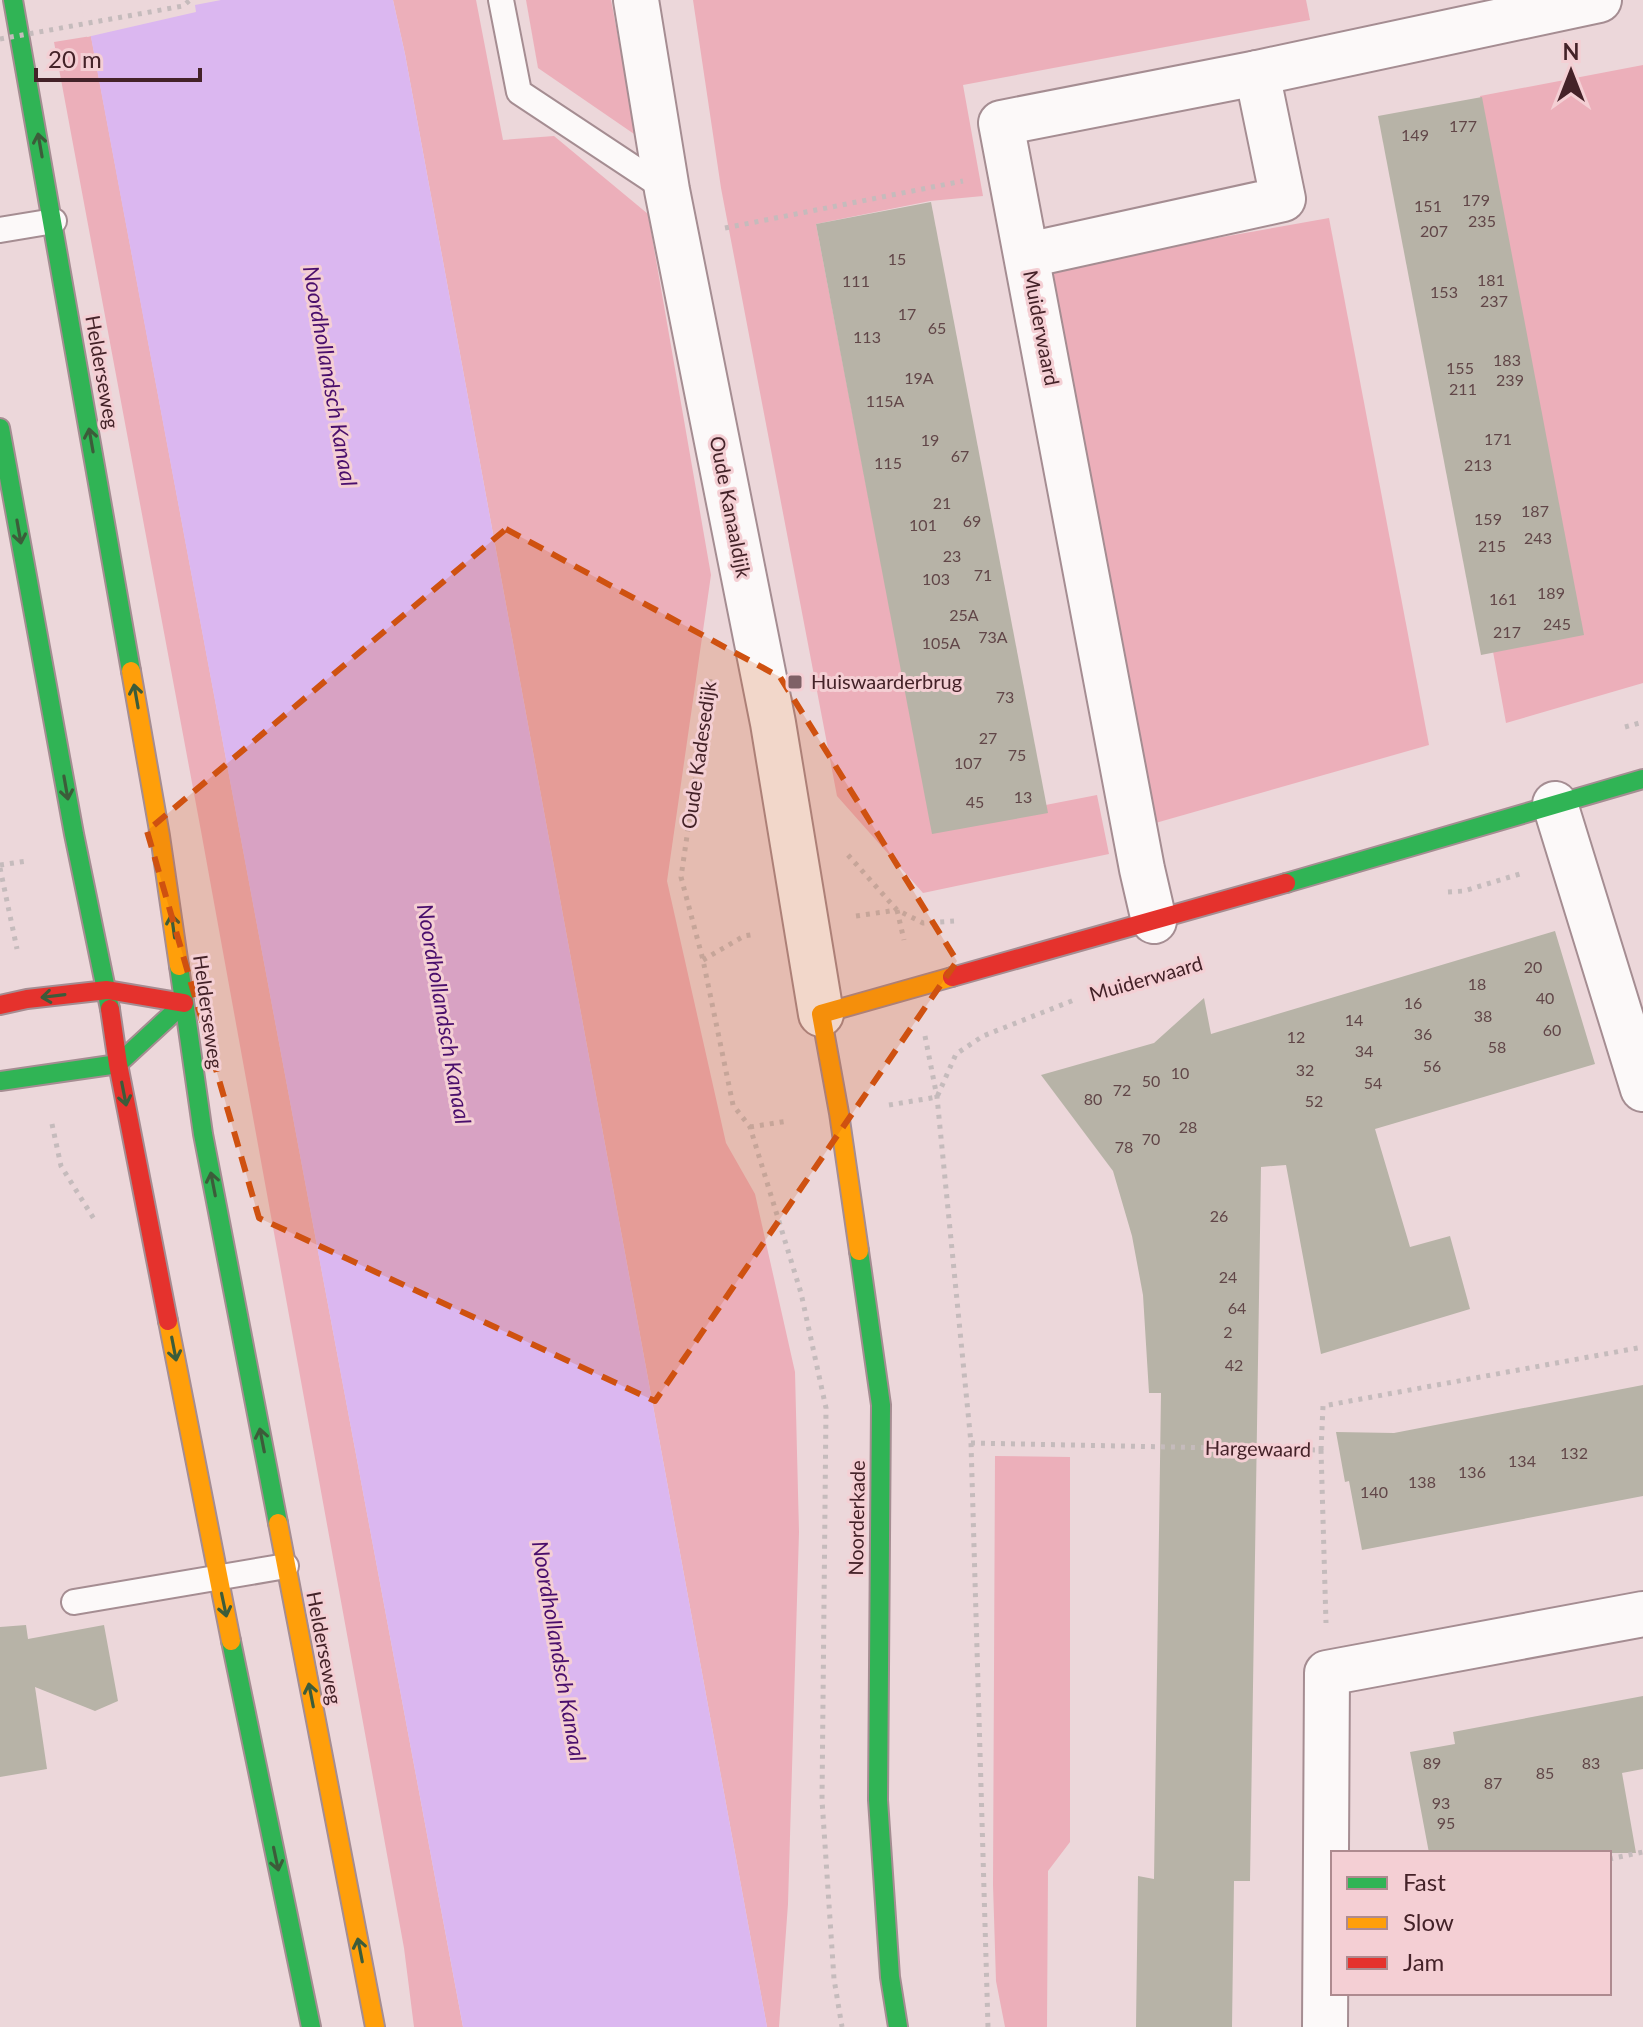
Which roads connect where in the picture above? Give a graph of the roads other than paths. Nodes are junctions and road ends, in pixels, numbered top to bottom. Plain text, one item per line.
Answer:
1 (13, 0) edge
2 (501, 0) edge
3 (636, 0) edge
4 (1599, 0) edge
5 (1257, 73) junction
6 (667, 190) junction
7 (54, 221) junction
8 (0, 230) edge
9 (1028, 255) junction
10 (0, 428) edge
11 (1643, 779) edge
12 (1555, 804) junction
13 (1154, 921) junction
14 (107, 990) junction
15 (184, 1003) junction
16 (0, 1005) edge
17 (821, 1014) junction
18 (118, 1064) junction
19 (0, 1081) edge
20 (1643, 1089) edge
21 (286, 1566) junction
22 (218, 1576) junction
23 (74, 1602) dead end
24 (1643, 1614) edge
25 (311, 2027) edge
26 (375, 2027) edge
27 (898, 2027) edge
28 (1325, 2027) edge

7 -> 1 main road, Helderseweg
2 - 6 lane
3 - 6 street, Oude Kanaaldijk
4 - 5 street, Muiderwaard
5 - 9 street, Muiderwaard
5 - 9 street, Muiderwaard
6 - 17 street, Oude Kanaaldijk
7 - 8 lane
15 -> 7 main road, Helderseweg
9 - 13 street, Muiderwaard
10 -> 14 main road
11 - 12 main road
12 - 13 main road
12 - 20 street
13 - 17 main road
14 - 15 main road
14 -> 16 main road
14 - 18 main road
15 - 18 main road
21 -> 15 main road, Helderseweg
17 - 27 main road, Noorderkade
18 - 19 main road
18 -> 22 main road
21 - 22 lane
26 -> 21 main road, Helderseweg
22 - 23 lane
22 -> 25 main road
24 - 28 street

